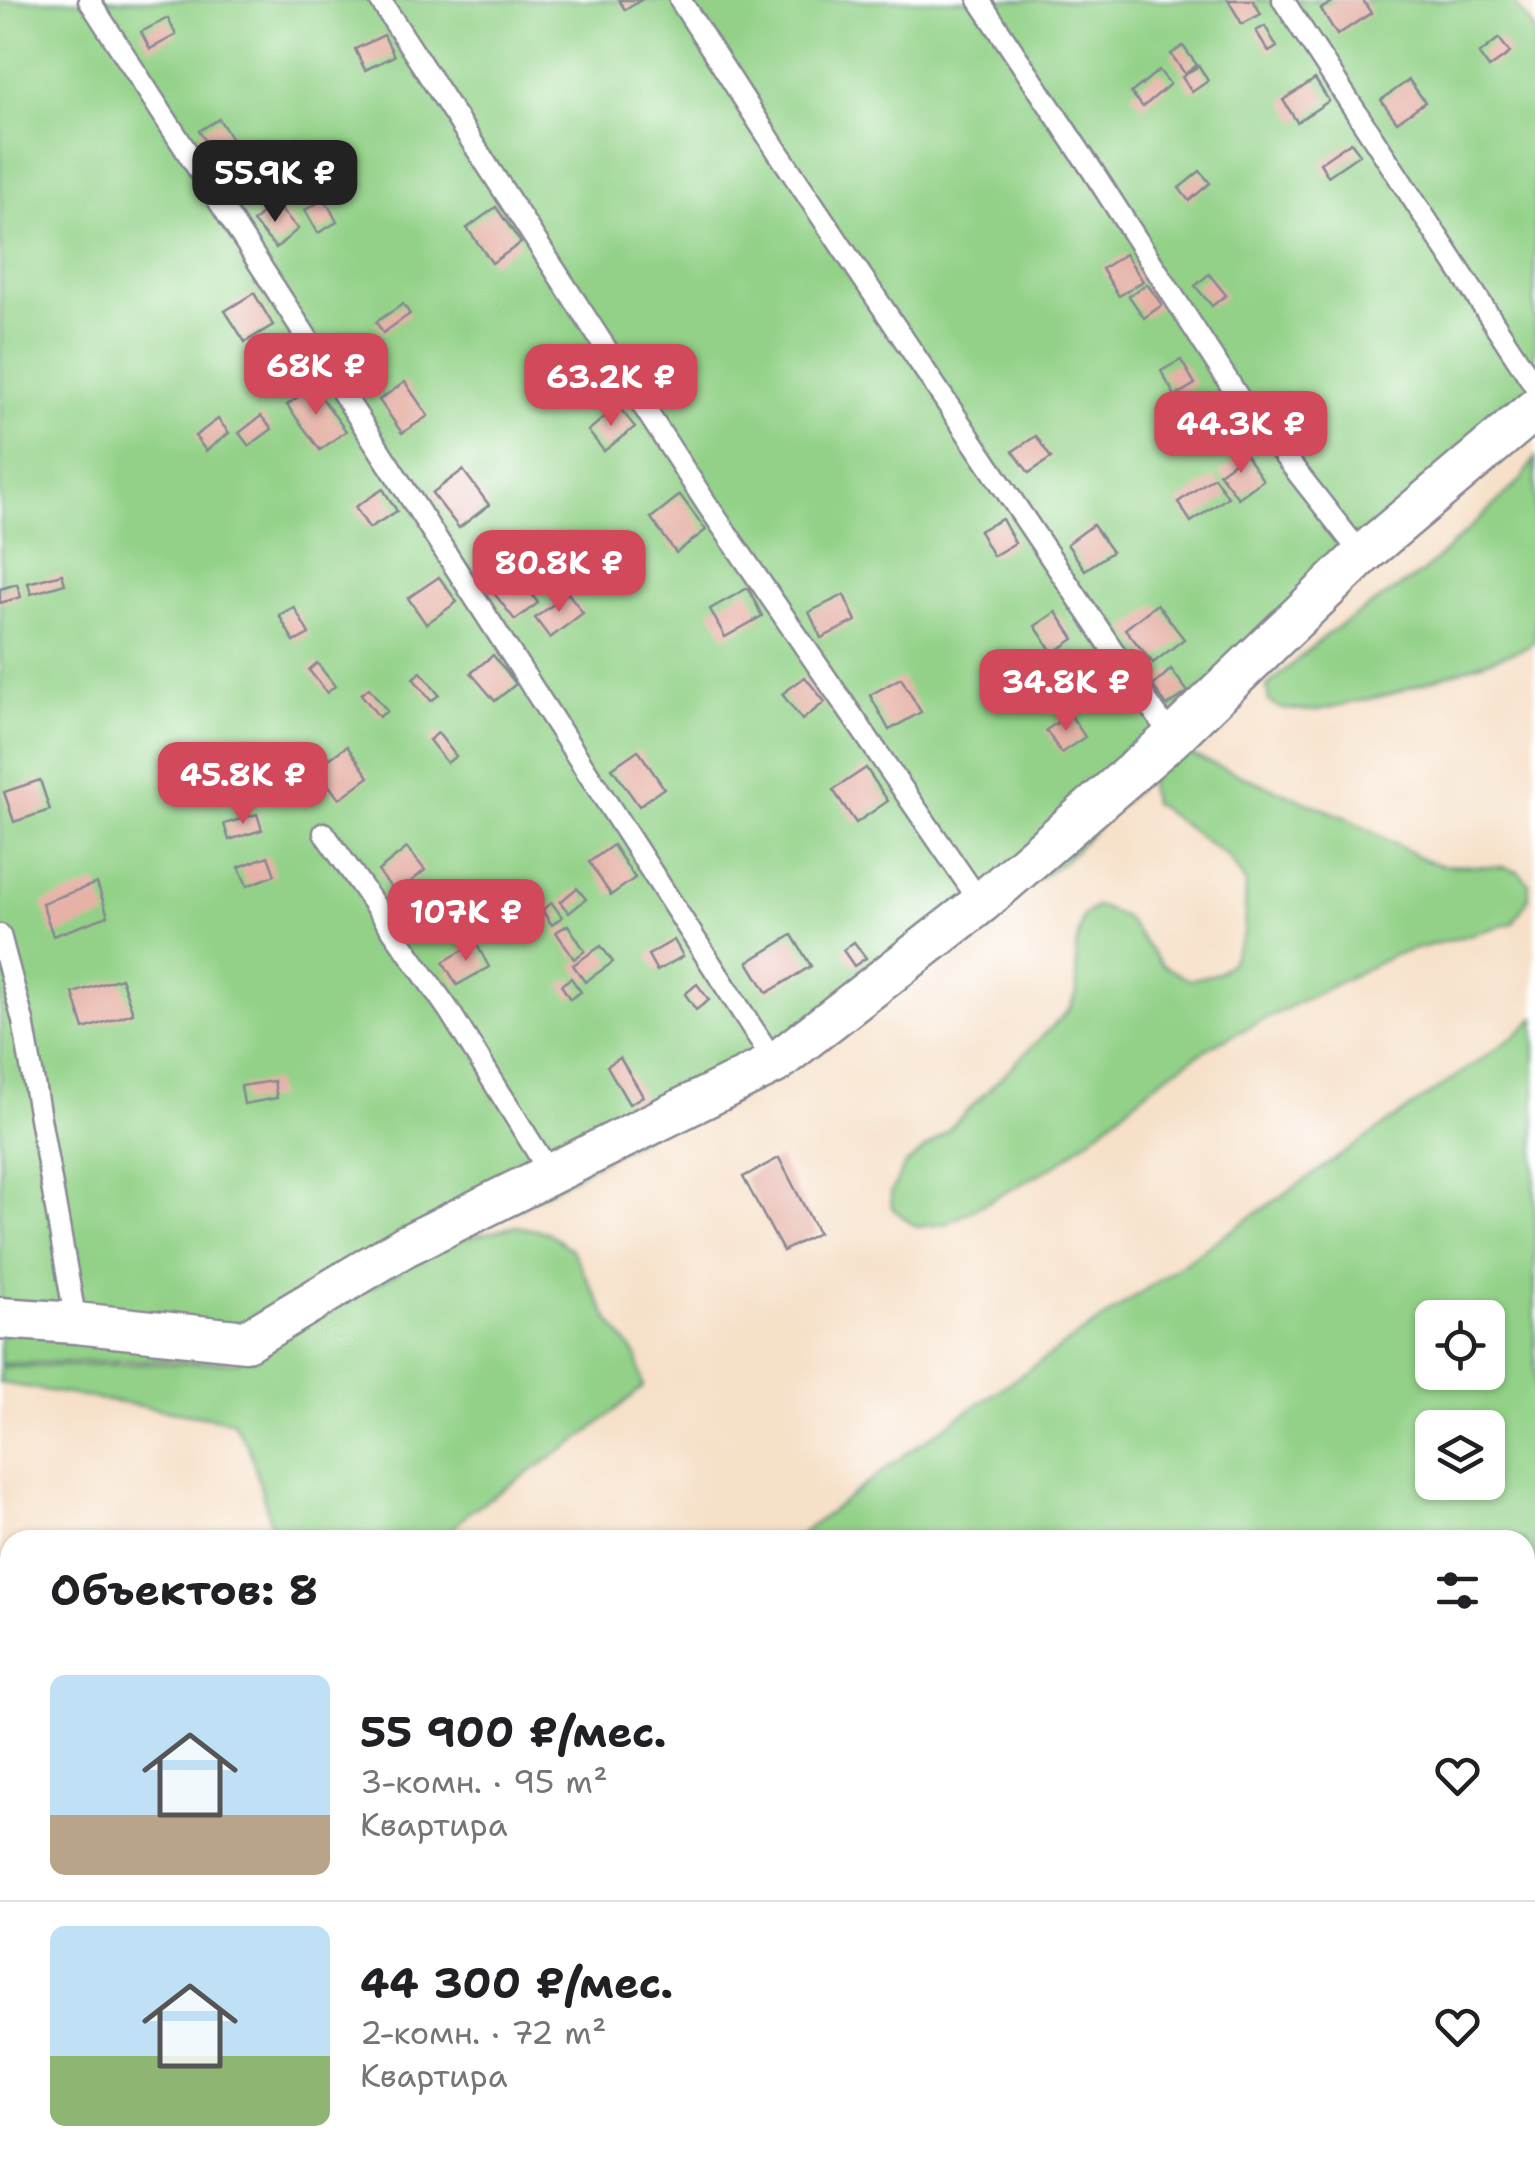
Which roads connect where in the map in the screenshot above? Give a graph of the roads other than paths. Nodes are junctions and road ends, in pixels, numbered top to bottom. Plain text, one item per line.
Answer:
1 (90, 0) edge
2 (380, 0) edge
3 (680, 0) edge
4 (980, 0) edge
5 (1283, 0) edge
6 (1535, 386) edge
7 (1535, 409) edge
8 (1362, 555) junction
9 (1172, 738) junction
10 (324, 834) dead end
11 (981, 904) junction
12 (0, 935) edge
13 (775, 1063) junction
14 (550, 1173) junction
15 (0, 1318) edge
16 (76, 1323) junction

1 - 13 lane
2 - 11 lane
3 - 9 lane
4 - 8 lane
5 - 6 lane
7 - 8 street
8 - 9 street
9 - 11 street
10 - 14 lane
11 - 13 street
12 - 16 lane
13 - 14 street
14 - 16 street
15 - 16 street

